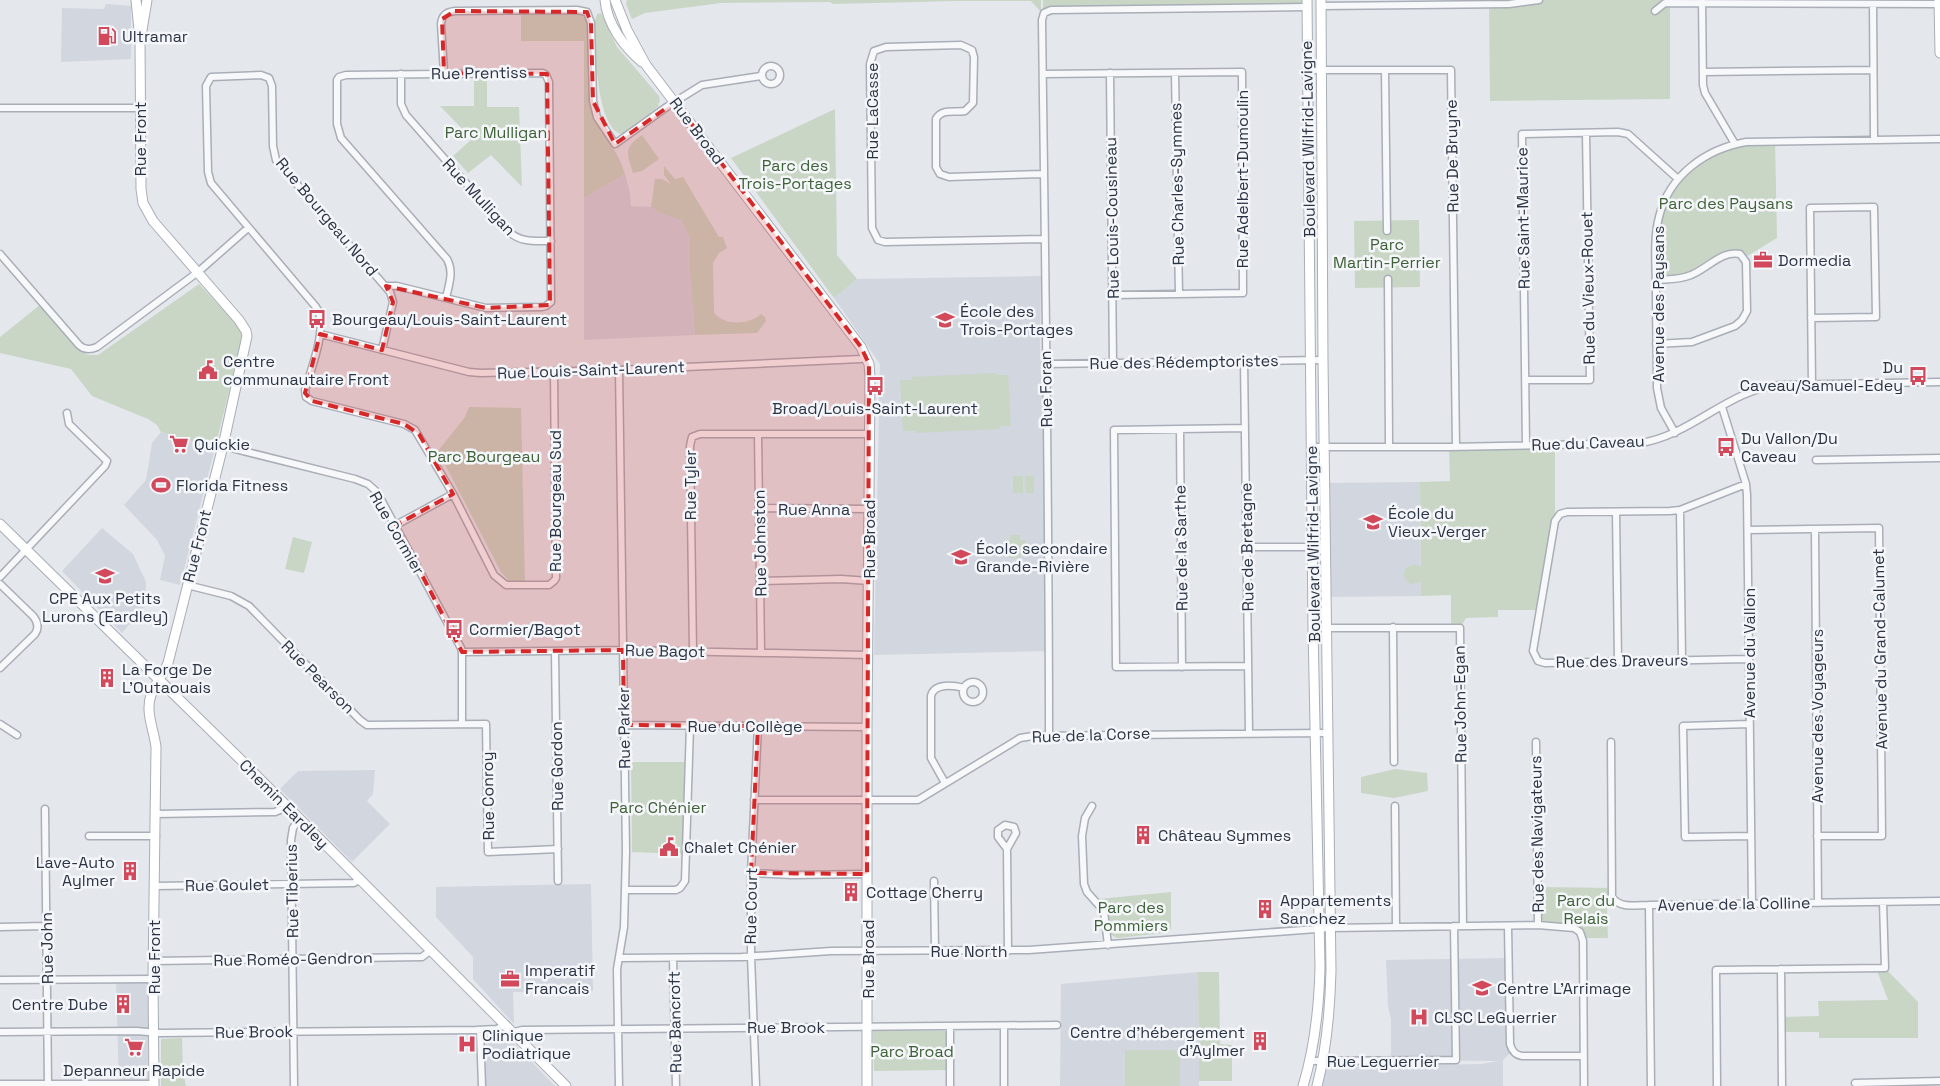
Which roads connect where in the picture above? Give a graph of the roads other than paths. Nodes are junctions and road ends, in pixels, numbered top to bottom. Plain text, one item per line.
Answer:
1 (136, 0) edge
2 (147, 0) edge
3 (604, 0) edge
4 (615, 0) edge
5 (1539, 0) edge
6 (1939, 0) edge
7 (1702, 2) edge
8 (1321, 3) edge
9 (1307, 4) edge
10 (1873, 4) junction
11 (1939, 4) edge
12 (1655, 10) dead end
13 (140, 40) junction
14 (1940, 53) edge
15 (646, 65) junction
16 (1307, 70) junction
17 (1320, 70) junction
18 (1385, 70) junction
19 (1872, 70) junction
20 (1703, 72) junction
21 (444, 73) junction
22 (1110, 73) junction
23 (1175, 73) junction
24 (400, 74) junction
25 (1043, 74) junction
26 (761, 76) dead end
27 (675, 102) junction
28 (0, 108) edge
29 (140, 108) junction
30 (1586, 133) junction
31 (1874, 139) junction
32 (1940, 139) edge
33 (1735, 144) junction
34 (1043, 174) junction
35 (1678, 179) junction
36 (248, 228) junction
37 (1387, 231) dead end
38 (1044, 239) junction
39 (551, 240) junction
40 (0, 254) edge
41 (198, 272) junction
42 (1388, 279) dead end
43 (1656, 280) junction
44 (386, 286) junction
45 (1179, 294) junction
46 (1113, 295) junction
47 (446, 298) junction
48 (1811, 318) junction
49 (320, 334) junction
50 (1656, 344) junction
51 (382, 350) junction
52 (865, 355) junction
53 (1311, 360) junction
54 (1323, 360) junction
55 (1244, 361) junction
56 (1113, 362) junction
57 (1045, 364) junction
58 (619, 370) junction
59 (554, 371) junction
60 (1525, 380) junction
61 (1940, 382) edge
62 (1812, 385) junction
63 (1722, 407) junction
64 (67, 413) dead end
65 (1245, 428) junction
66 (1180, 429) junction
67 (1675, 433) junction
68 (758, 434) junction
69 (870, 434) junction
70 (1526, 445) junction
71 (223, 446) junction
72 (1389, 446) junction
73 (1312, 447) junction
74 (1324, 447) junction
75 (1456, 447) junction
76 (1940, 458) edge
77 (1816, 460) dead end
78 (1746, 484) junction
79 (453, 494) junction
80 (760, 508) junction
81 (869, 509) junction
82 (1680, 510) junction
83 (1616, 512) junction
84 (0, 524) edge
85 (396, 525) junction
86 (1815, 529) junction
87 (1748, 530) junction
88 (1247, 547) junction
89 (1313, 547) junction
90 (1325, 547) junction
91 (27, 549) junction
92 (0, 577) edge
93 (869, 580) junction
94 (761, 581) junction
95 (0, 584) edge
96 (187, 585) junction
97 (1393, 627) junction
98 (1314, 628) junction
99 (1327, 628) junction
100 (623, 650) junction
101 (555, 651) junction
102 (693, 651) junction
103 (462, 652) junction
104 (761, 653) junction
105 (868, 655) junction
106 (1748, 659) junction
107 (1682, 660) junction
108 (1618, 661) junction
109 (1248, 666) junction
110 (1182, 667) junction
111 (0, 668) edge
112 (159, 682) junction
113 (964, 688) dead end
114 (462, 723) junction
115 (0, 724) edge
116 (1749, 724) junction
117 (624, 725) junction
118 (690, 726) junction
119 (758, 726) junction
120 (867, 727) junction
121 (1315, 732) junction
122 (1249, 733) junction
123 (1327, 733) junction
124 (1049, 734) junction
125 (17, 735) dead end
126 (1536, 742) dead end
127 (1611, 742) dead end
128 (1394, 762) dead end
129 (945, 783) junction
130 (754, 800) junction
131 (868, 800) junction
132 (1092, 806) dead end
133 (1395, 806) dead end
134 (287, 807) junction
135 (44, 810) dead end
136 (156, 814) junction
137 (299, 819) junction
138 (90, 836) dead end
139 (156, 836) junction
140 (1751, 836) junction
141 (1817, 836) junction
142 (558, 849) junction
143 (1007, 849) dead end
144 (752, 873) junction
145 (867, 874) junction
146 (359, 880) junction
147 (558, 881) dead end
148 (934, 881) dead end
149 (292, 884) junction
150 (155, 886) junction
151 (626, 890) junction
152 (1940, 901) edge
153 (1883, 902) junction
154 (1752, 903) junction
155 (1818, 903) junction
156 (1649, 905) junction
157 (1538, 925) junction
158 (46, 926) junction
159 (1454, 926) junction
160 (1463, 926) junction
161 (1508, 926) junction
162 (0, 927) edge
163 (1396, 927) junction
164 (1330, 928) junction
165 (1319, 929) junction
166 (1108, 945) junction
167 (1008, 950) junction
168 (430, 951) junction
169 (868, 951) junction
170 (935, 951) junction
171 (751, 956) junction
172 (620, 958) junction
173 (673, 958) junction
174 (292, 959) junction
175 (153, 961) junction
176 (1781, 970) junction
177 (47, 979) junction
178 (153, 979) junction
179 (0, 980) edge
180 (506, 1024) junction
181 (1058, 1025) dead end
182 (950, 1026) junction
183 (1004, 1026) junction
184 (754, 1027) junction
185 (867, 1027) junction
186 (675, 1028) junction
187 (618, 1029) junction
188 (480, 1030) junction
189 (0, 1032) edge
190 (48, 1032) junction
191 (293, 1032) junction
192 (514, 1032) junction
193 (155, 1033) junction
194 (1583, 1056) junction
195 (1310, 1061) junction
196 (1324, 1061) junction
197 (1940, 1081) edge
198 (1855, 1083) dead end
199 (0, 1084) edge
200 (48, 1085) edge
201 (154, 1085) edge
202 (294, 1086) edge
203 (482, 1086) edge
204 (566, 1086) edge
205 (619, 1086) edge
206 (676, 1086) edge
207 (756, 1086) edge
208 (867, 1086) edge
209 (950, 1086) edge
210 (1004, 1086) edge
211 (1304, 1086) edge
212 (1317, 1086) edge
213 (1584, 1086) edge
214 (1651, 1086) edge
215 (1717, 1086) edge
216 (1782, 1086) edge

1 - 13 main road, Rue Front
2 - 13 main road, Rue Front
3 - 15 main road, Rue Broad
4 - 15 main road, Rue Broad
5 - 8 street
6 - 11 main road
7 - 10 street
7 - 12 street
7 - 20 street
8 - 17 main road, Boulevard Wilfrid-Lavigne
9 - 16 main road, Boulevard Wilfrid-Lavigne
9 - 25 street, Rue Foran
10 - 11 street
10 - 19 street
11 - 14 main road
13 - 29 main road, Rue Front
15 - 27 main road, Rue Broad
16 - 17 street, Rue De Bruyne
16 - 53 main road, Boulevard Wilfrid-Lavigne
17 - 18 street, Rue De Bruyne
17 - 54 main road, Boulevard Wilfrid-Lavigne
18 - 37 street
18 - 75 street, Rue De Bruyne
19 - 20 street
19 - 31 street
20 - 33 street
21 - 24 street, Rue Prentiss
21 - 27 street
21 - 39 street, Rue Prentiss
22 - 23 street, Rue Adelbert-Dumoulin
22 - 25 street, Rue Adelbert-Dumoulin
22 - 46 street, Rue Louis-Cousineau
23 - 45 street, Rue Charles-Symmes
23 - 45 street, Rue Adelbert-Dumoulin
24 - 39 street, Rue Mulligan
24 - 47 street, Rue Prentiss
25 - 34 street, Rue Foran
26 - 27 street
27 - 52 main road, Rue Broad
28 - 29 street
29 - 41 main road, Rue Front
30 - 35 street, Rue Saint-Maurice
30 - 60 street, Rue Saint-Maurice
30 - 60 street, Rue du Vieux-Rouet
31 - 32 street, Avenue des Paysans
31 - 33 street, Avenue des Paysans
33 - 35 street, Avenue des Paysans
34 - 38 street, Rue Foran
34 - 38 street, Rue LaCasse
35 - 43 street, Avenue des Paysans
36 - 41 street
36 - 44 street, Rue Bourgeau Nord
36 - 49 street, Rue Bourgeau Nord
38 - 57 street, Rue Foran
39 - 47 street, Rue Prentiss
40 - 41 street
41 - 71 main road, Rue Front
42 - 72 street
43 - 50 street, Avenue des Paysans
43 - 50 street
44 - 47 street, Rue Prentiss
44 - 51 street, Rue Bourgeau Nord
45 - 46 street, Rue Adelbert-Dumoulin
46 - 56 street, Rue Louis-Cousineau
48 - 48 street
48 - 62 street
49 - 51 street, Rue Louis-Saint-Laurent
49 - 79 street, Rue Bourgeau Sud
50 - 67 street, Avenue des Paysans
51 - 59 street, Rue Louis-Saint-Laurent
52 - 58 street, Rue Louis-Saint-Laurent
52 - 69 main road, Rue Broad
53 - 54 street, Rue des Rédemptoristes
53 - 55 street, Rue des Rédemptoristes
53 - 73 main road, Boulevard Wilfrid-Lavigne
54 - 74 main road, Boulevard Wilfrid-Lavigne
55 - 56 street, Rue des Rédemptoristes
55 - 65 street, Rue de Bretagne
56 - 57 street, Rue des Rédemptoristes
57 - 124 street, Rue Foran
58 - 59 street, Rue Louis-Saint-Laurent
58 - 100 street, Rue Parker
59 - 79 street, Rue Bourgeau Sud
60 - 70 street, Rue Saint-Maurice
61 - 62 street, Rue du Caveau
62 - 63 street, Rue du Caveau
63 - 67 street, Rue du Caveau
63 - 78 street, Avenue du Vallon
64 - 91 street
65 - 66 street
65 - 88 street, Rue de Bretagne
66 - 110 street, Rue de la Sarthe
66 - 110 street
67 - 70 street, Rue du Caveau
68 - 69 street, Rue Tyler
68 - 80 street, Rue Johnston
68 - 102 street, Rue Tyler
69 - 81 main road, Rue Broad
70 - 75 street, Rue du Caveau
71 - 85 street, Rue Cormier
71 - 96 main road, Rue Front
72 - 74 street, Rue du Caveau
72 - 75 street, Rue du Caveau
73 - 74 street, Rue du Caveau
73 - 89 main road, Boulevard Wilfrid-Lavigne
74 - 90 main road, Boulevard Wilfrid-Lavigne
76 - 77 street
78 - 82 street, Rue des Draveurs
78 - 87 street, Avenue du Vallon
79 - 85 street
80 - 81 street, Rue Anna
80 - 94 street, Rue Johnston
81 - 93 main road, Rue Broad
82 - 83 street, Rue des Draveurs
82 - 107 street
83 - 108 street
83 - 108 street, Rue des Draveurs
84 - 91 main road, Chemin Eardley
85 - 103 street, Rue Cormier
86 - 87 street, Avenue du Grand-Calumet
86 - 141 street, Avenue des Voyageurs
86 - 141 street, Avenue du Grand-Calumet
87 - 106 street, Avenue du Vallon
88 - 89 street
88 - 109 street, Rue de Bretagne
89 - 90 street
89 - 98 main road, Boulevard Wilfrid-Lavigne
90 - 99 main road, Boulevard Wilfrid-Lavigne
91 - 92 street
91 - 112 main road, Chemin Eardley
93 - 94 street
93 - 105 main road, Rue Broad
94 - 104 street, Rue Johnston
95 - 111 street
96 - 112 main road, Rue Front
96 - 114 street, Rue Pearson
97 - 99 street, Rue John-Egan
97 - 128 street
97 - 160 street, Rue John-Egan
98 - 99 street, Rue John-Egan
98 - 121 main road, Boulevard Wilfrid-Lavigne
99 - 123 main road, Boulevard Wilfrid-Lavigne
100 - 101 street, Rue Bagot
100 - 102 street, Rue Bagot
100 - 117 street, Rue Parker
101 - 103 street, Rue Bagot
101 - 142 street, Rue Gordon
102 - 104 street, Rue Bagot
103 - 114 street, Rue Cormier
104 - 105 street, Rue Bagot
105 - 120 main road, Rue Broad
106 - 107 street, Rue des Draveurs
106 - 116 street, Avenue du Vallon
107 - 108 street, Rue des Draveurs
109 - 110 street
109 - 122 street, Rue de Bretagne
112 - 134 main road, Chemin Eardley
112 - 136 main road, Rue Front
113 - 129 street
114 - 142 street, Rue Conroy
115 - 125 street
116 - 140 street, Avenue du Vallon
116 - 140 street
117 - 118 street, Rue du Collège
117 - 151 street, Rue Parker
118 - 119 street, Rue du Collège
118 - 151 street
119 - 120 street, Rue du Collège
119 - 130 street, Rue Court
120 - 131 main road, Rue Broad
121 - 122 street, Rue de la Corse
121 - 123 street, Rue de la Corse
121 - 165 main road, Boulevard Wilfrid-Lavigne
122 - 124 street, Rue de la Corse
123 - 164 main road, Boulevard Wilfrid-Lavigne
124 - 129 street, Rue de la Corse
126 - 157 street, Rue des Navigateurs
127 - 156 street
129 - 131 street, Rue de la Corse
130 - 131 street, Rue de la Corse
130 - 144 street, Rue Court
131 - 145 main road, Rue Broad
132 - 166 street
133 - 163 street
134 - 136 street
134 - 137 main road, Chemin Eardley
135 - 158 street, Rue John
136 - 139 main road, Rue Front
137 - 146 main road, Chemin Eardley
137 - 149 street, Rue Tiberius
138 - 139 street
139 - 150 main road, Rue Front
140 - 154 street, Avenue du Vallon
141 - 155 street, Avenue des Voyageurs
142 - 147 street, Rue Gordon
143 - 167 street
144 - 145 street
144 - 171 street, Rue Court
145 - 169 main road, Rue Broad
146 - 149 street, Rue Goulet
146 - 168 main road, Chemin Eardley
148 - 170 street
149 - 150 street, Rue Goulet
149 - 174 street, Rue Tiberius
150 - 175 main road, Rue Front
151 - 172 street, Rue Parker
152 - 153 street, Avenue de la Colline
153 - 155 street, Avenue de la Colline
153 - 176 street
154 - 155 street, Avenue de la Colline
154 - 156 street, Avenue de la Colline
156 - 214 street, Avenue de la Colline
157 - 161 street
157 - 194 street
158 - 162 street
158 - 177 street, Rue John
159 - 160 street
159 - 163 street
159 - 196 street, Rue Leguerrier
160 - 161 street
161 - 194 street
163 - 164 street
164 - 165 street
164 - 196 main road, Boulevard Wilfrid-Lavigne
165 - 166 street, Rue North
165 - 195 main road, Boulevard Wilfrid-Lavigne
166 - 167 street, Rue North
167 - 170 street, Rue North
168 - 174 street, Rue Roméo-Gendron
168 - 180 main road, Chemin Eardley
169 - 170 street, Rue North
169 - 171 street, Rue North
169 - 185 main road, Rue Broad
171 - 173 street, Rue North
171 - 184 street, Rue Court
172 - 173 street, Rue North
172 - 187 street, Rue Parker
173 - 186 street, Rue Bancroft
174 - 175 street, Rue Roméo-Gendron
174 - 191 street, Rue Tiberius
175 - 178 main road, Rue Front
176 - 215 street
176 - 216 street
177 - 178 street
177 - 179 street
177 - 190 street, Rue John
178 - 193 main road, Rue Front
180 - 188 street, Rue Brook
180 - 192 main road, Chemin Eardley
181 - 183 street, Rue Brook
182 - 183 street, Rue Brook
182 - 185 street, Rue Brook
182 - 209 street
183 - 210 street
184 - 185 street, Rue Brook
184 - 186 street, Rue Brook
184 - 207 street, Rue Court
185 - 208 main road, Rue Broad
186 - 187 street, Rue Brook
186 - 206 street, Rue Bancroft
187 - 192 street, Rue Brook
187 - 205 street, Rue Parker
188 - 191 street, Rue Brook
188 - 203 street
189 - 190 street, Rue Brook
190 - 193 street, Rue Brook
190 - 200 street, Rue John
191 - 193 street, Rue Brook
191 - 202 street, Rue Tiberius
192 - 204 main road, Chemin Eardley
193 - 201 main road, Rue Front
194 - 213 street
195 - 196 street, Rue Leguerrier
195 - 211 main road, Boulevard Wilfrid-Lavigne
196 - 212 main road, Boulevard Wilfrid-Lavigne
197 - 198 street
199 - 200 street
200 - 201 street

